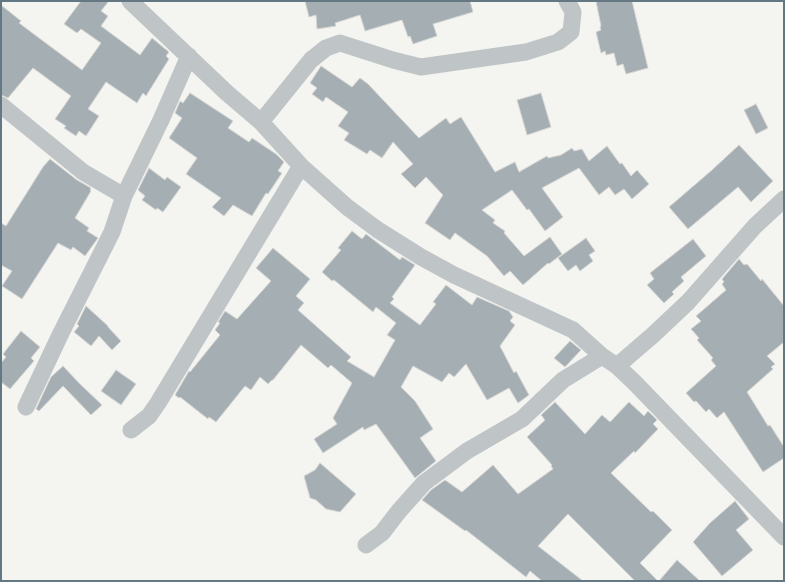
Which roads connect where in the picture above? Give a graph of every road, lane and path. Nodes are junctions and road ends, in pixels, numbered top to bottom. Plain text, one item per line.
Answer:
1 (130, 1) edge
2 (567, 1) edge
3 (189, 56) junction
4 (1, 105) edge
5 (261, 122) junction
6 (301, 166) junction
7 (124, 196) junction
8 (784, 199) edge
9 (602, 356) junction
10 (617, 366) junction
11 (26, 407) dead end
12 (132, 430) dead end
13 (784, 537) edge
14 (366, 545) dead end

1 - 3 street
2 - 5 street
3 - 5 street
3 - 7 street
4 - 7 street
5 - 6 street
6 - 9 street
6 - 12 street
7 - 11 street
8 - 10 street
9 - 10 street
9 - 14 street
10 - 13 street

